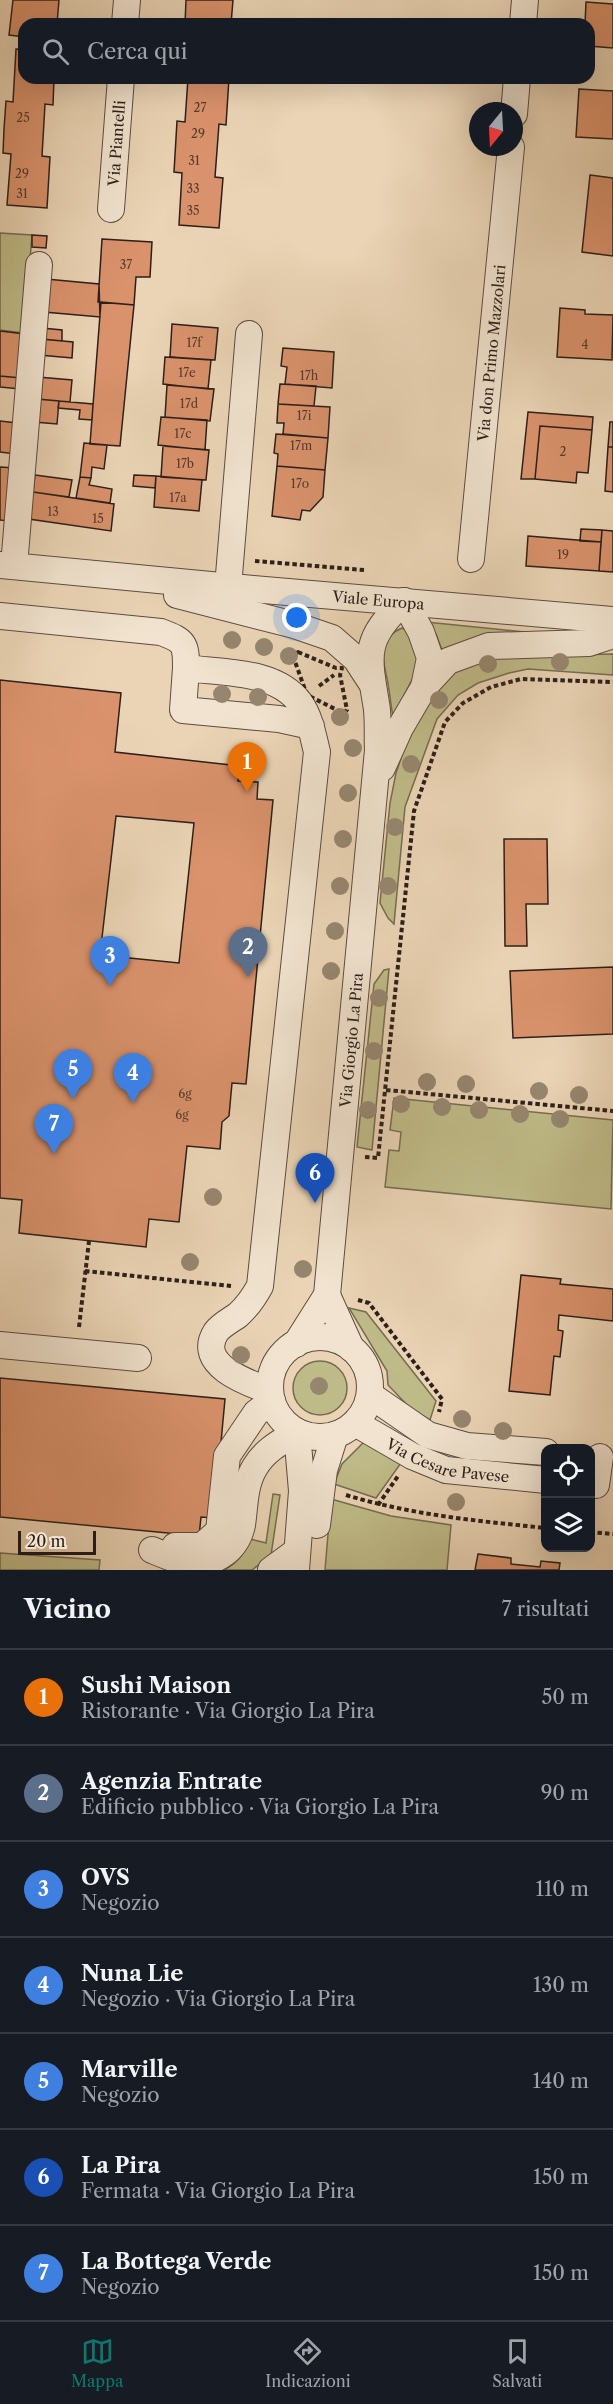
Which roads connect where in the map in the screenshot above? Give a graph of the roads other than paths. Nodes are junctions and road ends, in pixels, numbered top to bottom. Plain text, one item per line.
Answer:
1 (127, 0) edge
2 (525, 0) edge
3 (126, 18) edge
4 (524, 18) edge
5 (121, 84) edge
6 (517, 84) edge
7 (515, 102) edge
8 (510, 156) edge
9 (111, 209) dead end
10 (39, 265) dead end
11 (249, 334) dead end
12 (471, 559) dead end
13 (7, 565) edge
14 (123, 577) junction
15 (228, 587) junction
16 (404, 601) junction
17 (0, 616) edge
18 (613, 620) edge
19 (613, 635) edge
20 (186, 668) junction
21 (371, 682) junction
22 (424, 687) junction
23 (311, 726) junction
24 (375, 785) junction
25 (327, 1295) junction
26 (296, 1344) junction
27 (0, 1345) edge
28 (351, 1348) junction
29 (138, 1358) dead end
30 (370, 1395) junction
31 (271, 1396) junction
32 (345, 1429) junction
33 (297, 1431) junction
34 (265, 1452) junction
35 (541, 1452) edge
36 (601, 1457) edge
37 (300, 1460) junction
38 (541, 1480) edge
39 (600, 1486) edge
40 (296, 1560) edge
41 (193, 1566) edge
42 (271, 1570) edge
43 (313, 1570) edge

1 - 3 street
2 - 4 street
5 - 9 street, Via Piantelli
6 - 7 street
8 - 12 street, Via don Primo Mazzolari
10 - 13 street
11 - 15 street
13 - 14 street, Viale Europa
14 - 15 street, Viale Europa
14 - 21 street
15 - 16 street, Viale Europa
16 - 18 street, Viale Europa
16 - 21 street, Via Giorgio La Pira
16 - 22 street
17 - 20 street
19 - 22 street
20 - 23 street
20 - 23 street
21 - 24 street, Via Giorgio La Pira
22 - 24 street
23 - 31 street
24 - 25 street, Via Giorgio La Pira
25 - 26 street, Via Giorgio La Pira
25 - 28 street, Via Giorgio La Pira
26 - 28 street
26 - 31 street
27 - 29 street
28 - 30 street
30 - 32 street
30 - 35 street, Via Cesare Pavese
31 - 33 street
31 - 41 street
32 - 33 street
32 - 38 street, Via Cesare Pavese
32 - 43 street
33 - 34 street
33 - 37 street
34 - 37 street
34 - 41 street
36 - 39 street
37 - 40 street
40 - 42 street

